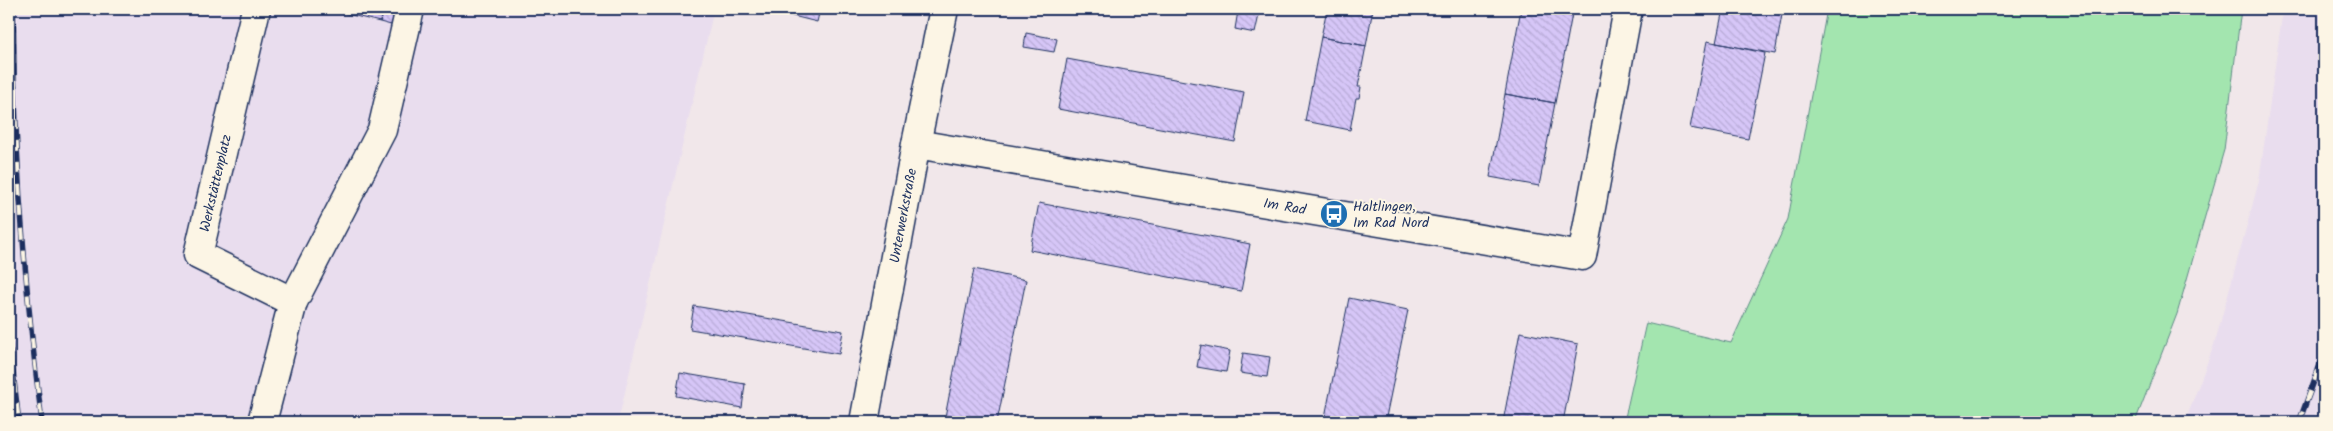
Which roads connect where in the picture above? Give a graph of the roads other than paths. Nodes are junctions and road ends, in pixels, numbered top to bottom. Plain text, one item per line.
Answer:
1 (256, 9) edge
2 (410, 9) edge
3 (944, 9) edge
4 (1628, 9) edge
5 (916, 144) junction
6 (293, 302) junction
7 (262, 422) edge
8 (864, 422) edge

1 - 6 street, Werkstättenplatz
2 - 6 street
3 - 5 street, Unterwerkstraße
4 - 5 street, Im Rad
5 - 8 street, Unterwerkstraße
6 - 7 street

